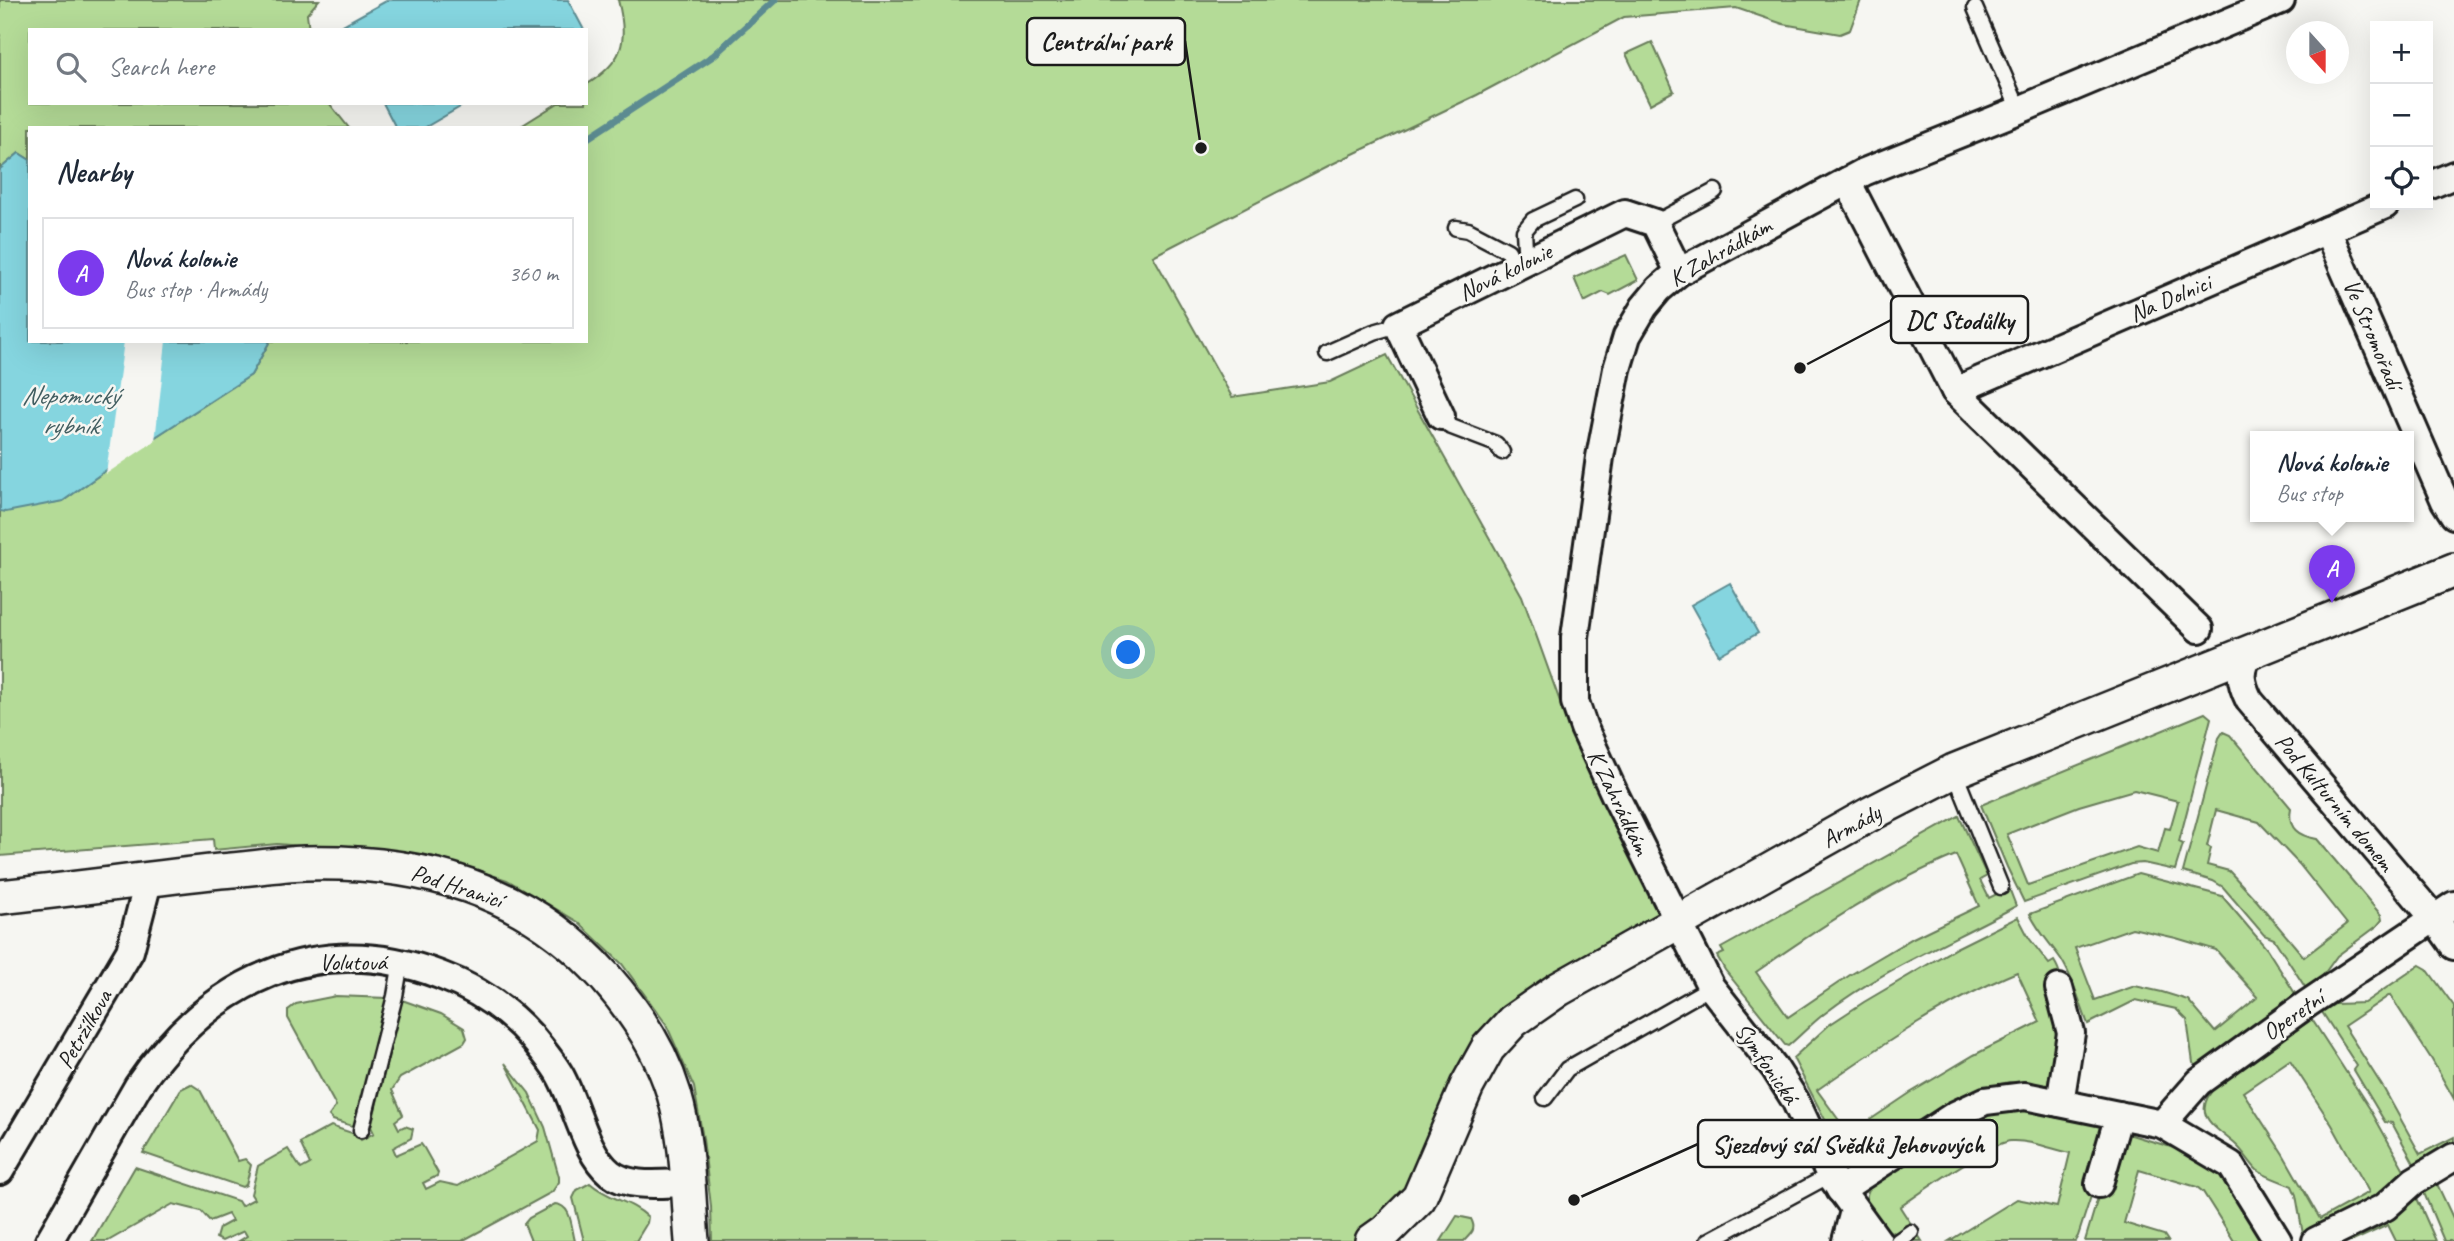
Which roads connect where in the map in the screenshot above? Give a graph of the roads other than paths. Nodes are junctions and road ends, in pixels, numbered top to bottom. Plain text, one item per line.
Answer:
1 (2281, 0) edge
2 (1975, 8) dead end
3 (2019, 110) junction
4 (2454, 175) edge
5 (1847, 181) junction
6 (2433, 184) edge
7 (1715, 191) dead end
8 (1575, 200) dead end
9 (2373, 210) edge
10 (1655, 223) junction
11 (1456, 228) dead end
12 (2327, 230) junction
13 (1524, 263) junction
14 (1679, 272) junction
15 (1398, 325) junction
16 (1327, 353) dead end
17 (1955, 391) junction
18 (1441, 416) joint
19 (1502, 452) dead end
20 (2454, 515) edge
21 (2454, 570) edge
22 (2199, 629) dead end
23 (2250, 650) junction
24 (1954, 771) junction
25 (149, 878) junction
26 (2001, 887) dead end
27 (0, 897) edge
28 (2444, 912) edge
29 (1678, 921) junction
30 (2454, 946) edge
31 (401, 962) junction
32 (1712, 987) junction
33 (2059, 988) dead end
34 (1545, 1098) dead end
35 (2060, 1103) junction
36 (2119, 1115) junction
37 (2162, 1124) junction
38 (361, 1130) dead end
39 (2454, 1157) edge
40 (0, 1171) edge
41 (688, 1183) junction
42 (2099, 1184) dead end
43 (1841, 1192) junction
44 (1911, 1232) dead end
45 (49, 1241) edge
46 (692, 1241) edge
47 (1372, 1241) edge
48 (1708, 1241) edge
49 (1846, 1241) edge
50 (1878, 1241) edge
51 (1898, 1241) edge
52 (2278, 1241) edge
53 (2316, 1241) edge

1 - 3 street, K Zahrádkám
2 - 3 lane
3 - 5 street, K Zahrádkám
4 - 6 street
5 - 14 street, K Zahrádkám
5 - 17 street
7 - 10 lane
8 - 13 lane
9 - 12 street, Na Dolnici
10 - 13 street, Nová kolonie
10 - 14 street
11 - 13 lane
12 - 17 street, Na Dolnici
12 - 20 street, Ve Stromořadí
13 - 15 street, Nová kolonie
14 - 29 street, K Zahrádkám
15 - 16 lane
15 - 18 street
17 - 22 street
18 - 19 lane
21 - 23 street, Armády
23 - 24 street, Armády
23 - 28 street, Pod Kulturním domem
24 - 26 lane
24 - 29 street, Armády
25 - 27 street, Pod Hranicí
25 - 40 street, Petržílkova
25 - 41 street, Pod Hranicí
28 - 30 street, Pod Kulturním domem
28 - 37 street, Operetní
29 - 32 street, Symfonická
29 - 47 street, Armády
31 - 38 lane
31 - 41 street, Volutová
31 - 45 street, Volutová
32 - 34 lane
32 - 43 street, Symfonická
33 - 35 street
35 - 36 street
35 - 43 street
36 - 37 street
36 - 42 street
37 - 52 street
39 - 53 street
41 - 46 street, Pod Hranicí
43 - 48 lane
43 - 49 street
43 - 50 street, Symfonická
44 - 51 lane

